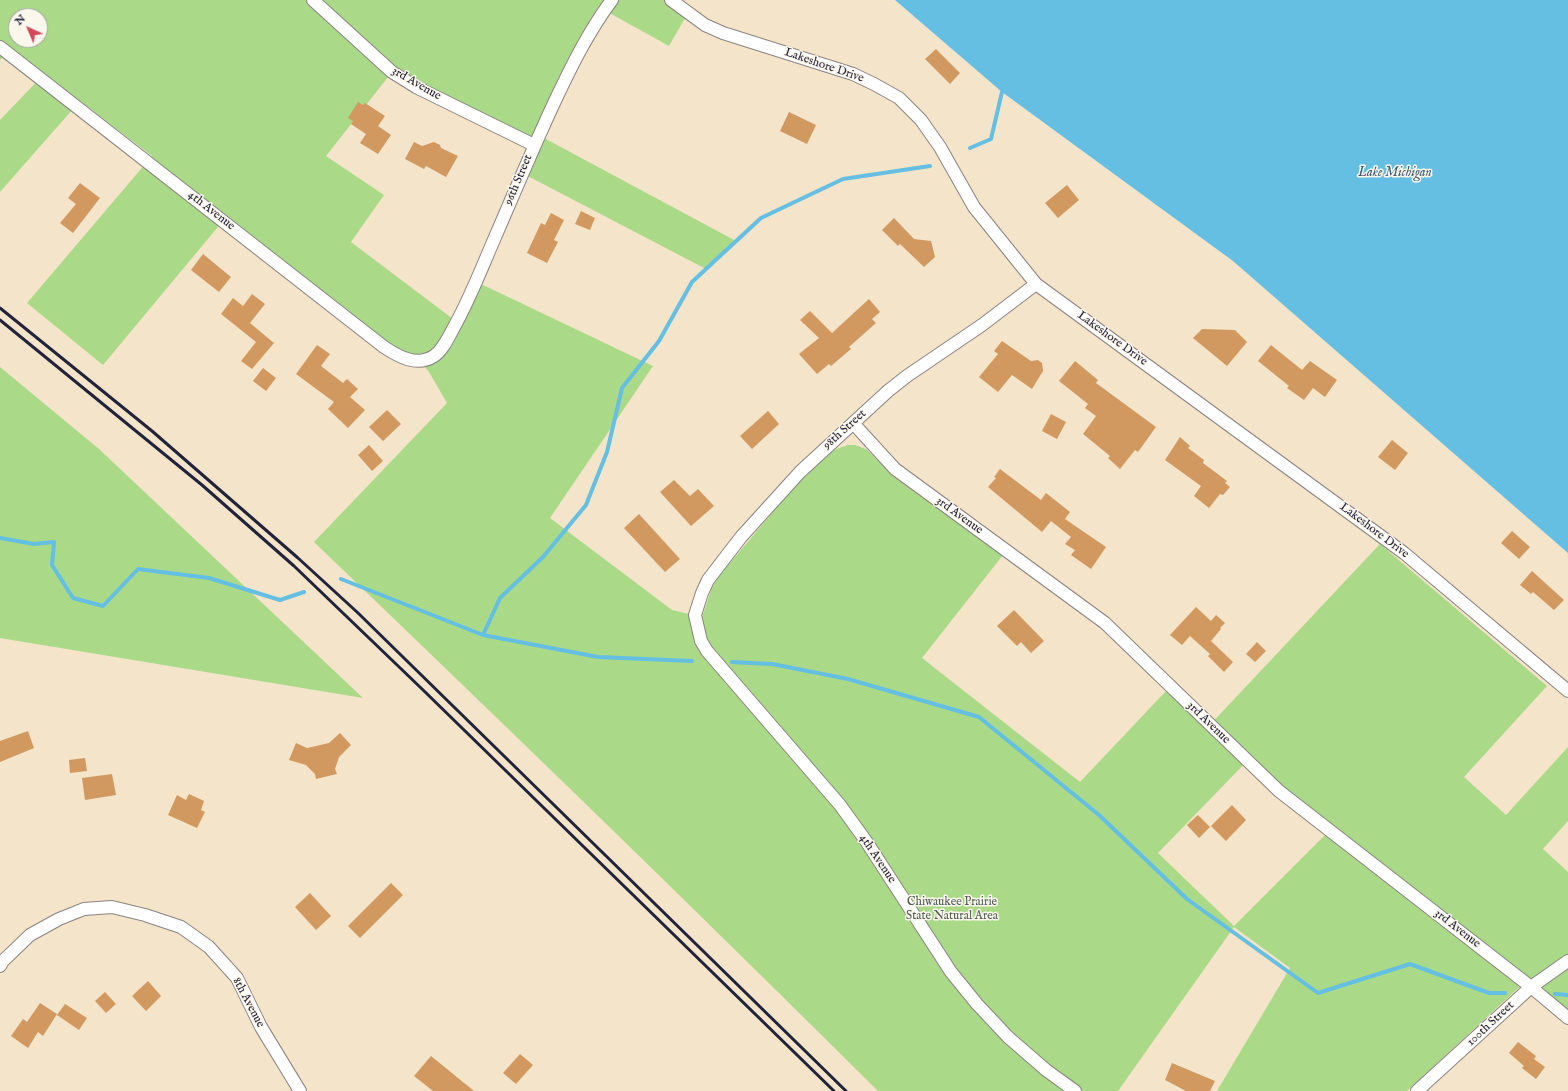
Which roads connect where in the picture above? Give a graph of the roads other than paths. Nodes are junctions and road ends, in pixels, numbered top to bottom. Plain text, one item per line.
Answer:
1 (313, 0) edge
2 (612, 0) edge
3 (671, 0) edge
4 (0, 47) edge
5 (534, 145) junction
6 (1036, 284) junction
7 (428, 359) joint
8 (853, 423) junction
9 (695, 615) joint
10 (1568, 691) edge
11 (1568, 961) edge
12 (0, 966) edge
13 (1531, 986) junction
14 (1568, 1018) edge
15 (300, 1091) edge
16 (1075, 1091) edge
17 (1417, 1091) edge

1 - 5 street, 3rd Avenue
2 - 5 street, 96th Street
3 - 6 street, Lakeshore Drive
4 - 7 street, 4th Avenue
5 - 7 street, 96th Street
6 - 8 street, 98th Street
6 - 10 street, Lakeshore Drive
8 - 9 street, 98th Street
8 - 13 street, 3rd Avenue
9 - 16 street, 4th Avenue
11 - 13 street, 100th Street
12 - 15 street, 8th Avenue
13 - 14 street, 3rd Avenue
13 - 17 street, 100th Street

